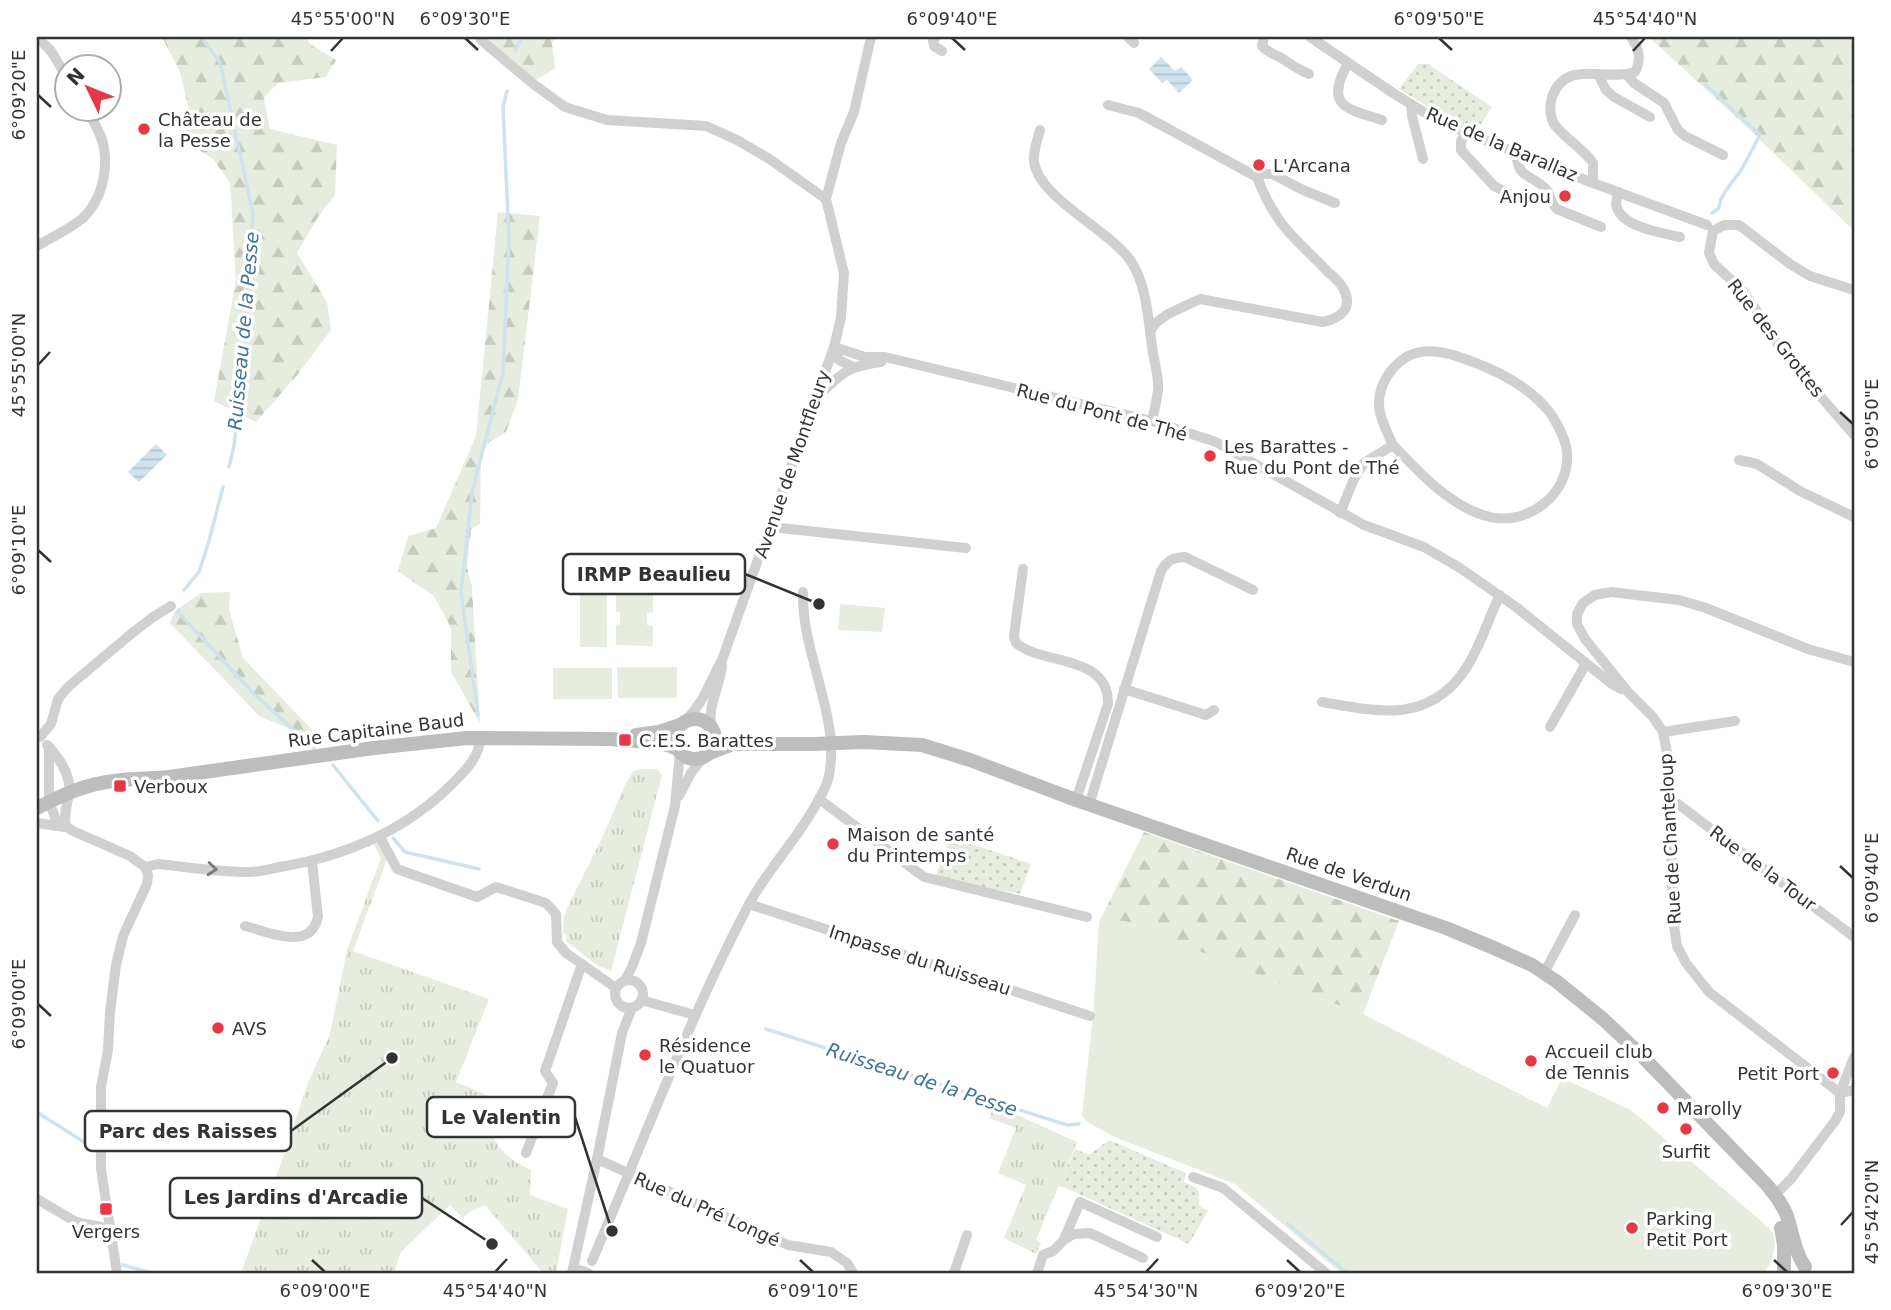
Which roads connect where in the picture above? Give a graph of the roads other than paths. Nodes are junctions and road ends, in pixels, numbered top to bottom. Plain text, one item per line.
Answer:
1 (37, 37) edge
2 (871, 37) edge
3 (936, 37) edge
4 (1264, 37) edge
5 (1310, 37) edge
6 (1631, 37) edge
7 (481, 40) dead end
8 (942, 51) dead end
9 (52, 53) edge
10 (1348, 63) junction
11 (1309, 74) dead end
12 (1598, 74) junction
13 (1627, 75) junction
14 (1411, 104) junction
15 (1108, 105) dead end
16 (1650, 117) dead end
17 (1382, 120) dead end
18 (94, 122) edge
19 (1040, 130) dead end
20 (1467, 133) junction
21 (1517, 153) junction
22 (1723, 155) dead end
23 (1423, 159) dead end
24 (1256, 177) junction
25 (1593, 183) junction
26 (1618, 192) junction
27 (826, 199) junction
28 (1524, 201) dead end
29 (1335, 203) dead end
30 (1707, 225) dead end
31 (1601, 227) dead end
32 (1680, 237) dead end
33 (37, 246) edge
34 (1854, 290) edge
35 (838, 329) junction
36 (1150, 331) junction
37 (834, 347) junction
38 (852, 352) junction
39 (895, 360) junction
40 (853, 367) junction
41 (816, 397) junction
42 (1152, 421) junction
43 (1854, 435) edge
44 (1393, 445) junction
45 (1739, 460) dead end
46 (1340, 513) junction
47 (1854, 517) edge
48 (771, 527) junction
49 (966, 548) dead end
50 (1023, 569) dead end
51 (1253, 590) dead end
52 (803, 592) dead end
53 (1500, 595) junction
54 (171, 606) dead end
55 (722, 660) junction
56 (1585, 662) junction
57 (1854, 662) edge
58 (1124, 689) junction
59 (1628, 692) junction
60 (1322, 702) dead end
61 (1214, 710) dead end
62 (1735, 722) dead end
63 (682, 724) junction
64 (1550, 727) dead end
65 (712, 729) junction
66 (1663, 732) junction
67 (39, 735) edge
68 (480, 737) junction
69 (610, 739) junction
70 (830, 742) junction
71 (49, 747) junction
72 (679, 751) junction
73 (705, 756) junction
74 (69, 796) junction
75 (819, 799) junction
76 (1082, 802) junction
77 (1670, 802) junction
78 (675, 806) junction
79 (43, 808) edge
80 (37, 823) edge
81 (66, 827) junction
82 (377, 838) junction
83 (312, 862) junction
84 (145, 867) junction
85 (749, 904) junction
86 (1575, 915) dead end
87 (1087, 917) dead end
88 (245, 926) dead end
89 (1854, 937) edge
90 (640, 943) junction
91 (582, 964) junction
92 (1544, 973) junction
93 (625, 980) junction
94 (637, 982) junction
95 (616, 988) junction
96 (641, 1000) junction
97 (618, 1003) junction
98 (632, 1008) junction
99 (695, 1015) junction
100 (1090, 1016) dead end
101 (622, 1033) junction
102 (1854, 1057) edge
103 (1854, 1090) edge
104 (1840, 1093) junction
105 (526, 1153) dead end
106 (597, 1159) junction
107 (629, 1175) junction
108 (1193, 1177) dead end
109 (1774, 1195) junction
110 (37, 1199) edge
111 (110, 1229) junction
112 (967, 1235) dead end
113 (1157, 1237) dead end
114 (1064, 1240) junction
115 (1143, 1258) dead end
116 (592, 1261) dead end
117 (1782, 1270) edge
118 (572, 1271) edge
119 (1810, 1271) edge
120 (117, 1273) edge
121 (588, 1273) edge
122 (853, 1273) edge
123 (954, 1273) edge
124 (1037, 1273) edge
125 (1326, 1273) edge

1 - 9 street
2 - 27 street
3 - 8 street
4 - 11 street
5 - 10 street, Rue de la Barallaz
6 - 13 street
7 - 27 street
10 - 14 street, Rue de la Barallaz
10 - 17 street
12 - 13 street
12 - 16 street
12 - 25 street
13 - 22 street
14 - 20 street, Rue de la Barallaz
14 - 23 street
15 - 24 street
18 - 33 street
19 - 36 street
20 - 21 street, Rue de la Barallaz
20 - 28 street
21 - 25 street, Rue de la Barallaz
21 - 31 street
24 - 29 street
24 - 36 street
25 - 26 street, Rue de la Barallaz
26 - 30 street, Rue de la Barallaz
26 - 32 street
27 - 35 street
34 - 43 street, Rue des Grottes
35 - 37 street
35 - 38 street
36 - 42 street
37 - 38 street, Rue du Pont de Thé
37 - 40 street
37 - 41 street, Avenue de Montfleury
38 - 39 street, Rue du Pont de Thé
39 - 40 street, Rue du Pont de Thé
39 - 42 street, Rue du Pont de Thé
40 - 41 street, Rue du Pont de Thé
41 - 48 street, Avenue de Montfleury
42 - 46 street, Rue du Pont de Thé
44 - 44 street
44 - 46 street
45 - 47 street
46 - 53 street, Rue du Pont de Thé
48 - 49 street
48 - 55 street, Avenue de Montfleury
50 - 76 street
51 - 58 street
52 - 70 street
53 - 56 street, Rue du Pont de Thé
53 - 60 street
54 - 67 street
55 - 63 street, Avenue de Montfleury
55 - 65 street, Avenue de Montfleury
56 - 59 street, Rue du Pont de Thé
56 - 64 street
57 - 59 street
58 - 61 street
58 - 76 street
59 - 66 street, Rue de Chanteloup
62 - 66 street
63 - 65 main road
63 - 69 main road, Rue Capitaine Baud
63 - 72 main road
65 - 70 main road, Rue de Verdun
65 - 73 main road
66 - 77 street, Rue de Chanteloup
67 - 71 street
68 - 69 main road, Rue Capitaine Baud
68 - 74 main road, Rue Capitaine Baud
68 - 82 street
69 - 72 main road, Rue Capitaine Baud
70 - 73 main road, Rue de Verdun
70 - 75 street
70 - 76 main road, Rue de Verdun
71 - 74 street
71 - 79 street
72 - 73 main road
72 - 78 street
73 - 78 street
74 - 79 main road, Rue Capitaine Baud
74 - 81 street
75 - 85 street
75 - 87 street
76 - 92 main road, Rue de Verdun
77 - 89 street, Rue de la Tour
77 - 104 street, Rue de Chanteloup
78 - 90 street
79 - 81 street
80 - 81 street
81 - 84 street
82 - 83 street
82 - 91 street
84 -> 83 street
83 - 88 street
84 - 111 street
85 - 99 street
85 - 100 street, Impasse du Ruisseau
86 - 92 street
90 - 93 street
90 - 94 street
91 - 95 street
91 - 105 street
92 - 109 main road, Rue de Verdun
93 - 94 street
93 - 95 street
94 - 96 street
95 - 97 street
96 - 98 street
96 - 99 street
97 - 98 street
97 - 101 street
98 - 101 street
99 - 107 street
101 - 106 street
102 - 104 street
103 - 104 street
104 - 109 street
106 - 107 street, Rue du Pré Longé
106 - 118 street
107 - 116 street
107 - 122 street, Rue du Pré Longé
108 - 125 street
109 - 117 main road, Rue de Verdun
109 - 119 main road, Rue de Verdun
110 - 111 street
111 - 120 street
112 - 123 street
113 - 114 street
114 - 115 street
114 - 124 street
117 - 119 main road
118 - 121 street

